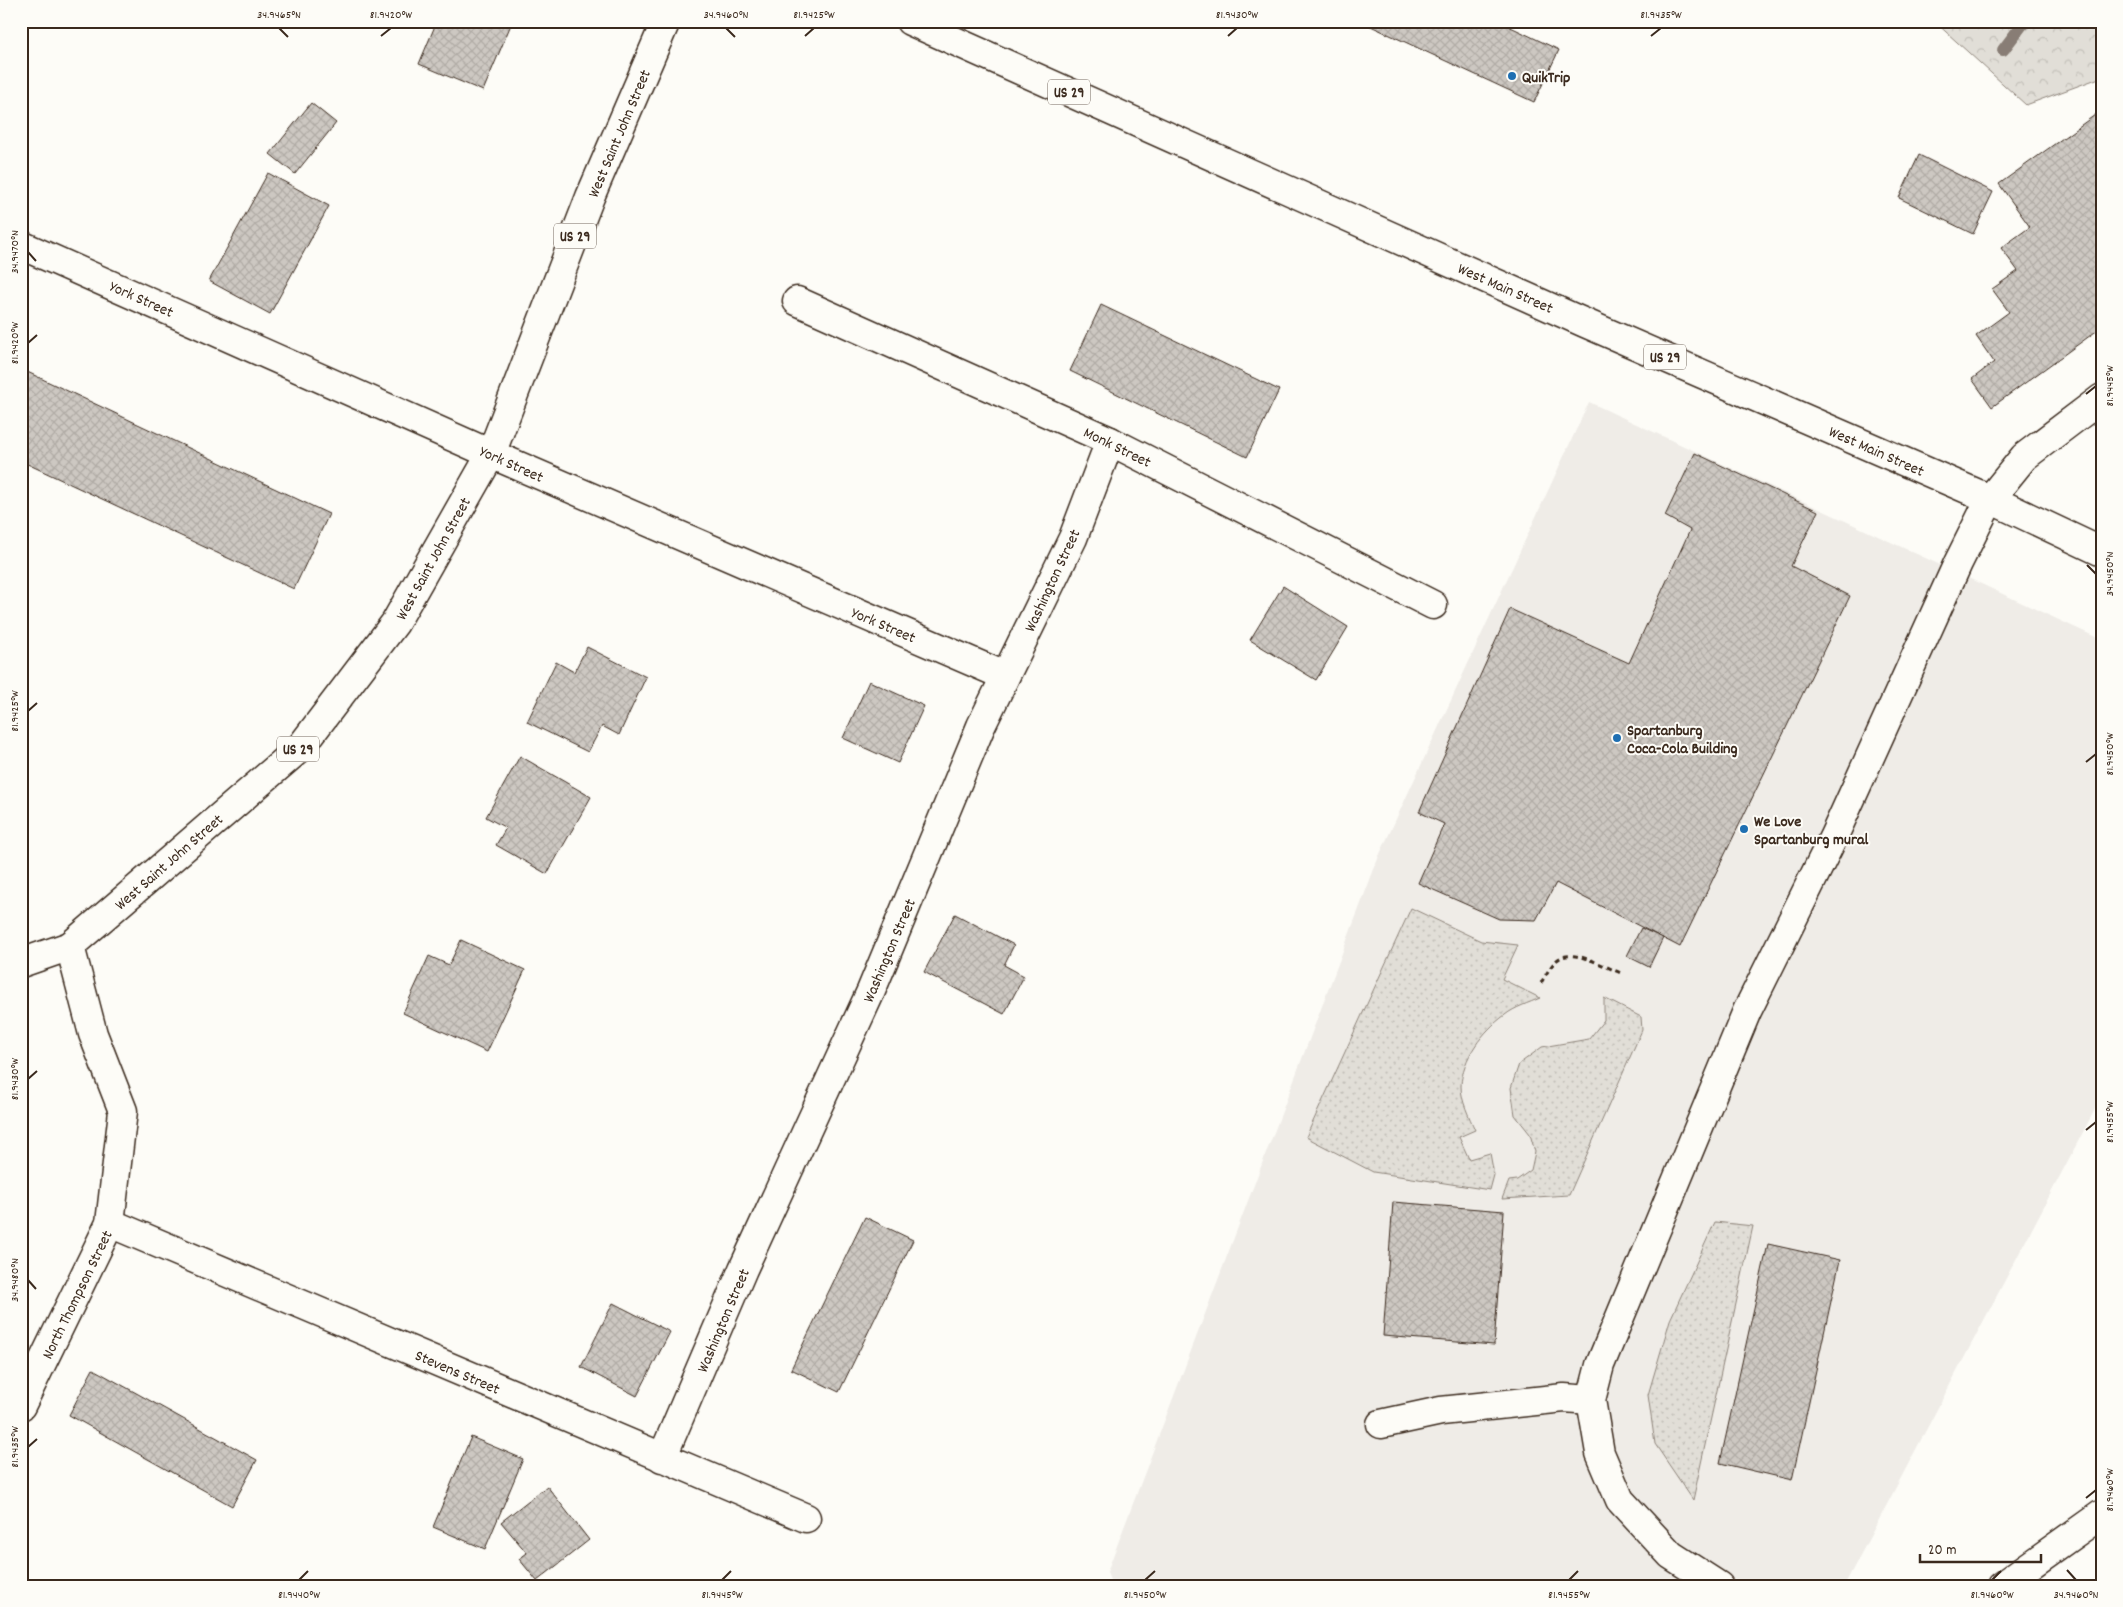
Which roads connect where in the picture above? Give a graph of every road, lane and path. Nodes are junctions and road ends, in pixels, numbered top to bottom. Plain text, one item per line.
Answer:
1 (666, 21) edge
2 (910, 21) edge
3 (21, 245) edge
4 (797, 301) dead end
5 (2102, 398) edge
6 (1110, 441) junction
7 (491, 454) junction
8 (1990, 499) junction
9 (2102, 552) edge
10 (1433, 605) dead end
11 (1005, 676) junction
12 (70, 946) junction
13 (21, 962) edge
14 (1621, 973) dead end
15 (1541, 983) dead end
16 (110, 1223) junction
17 (1591, 1400) junction
18 (21, 1406) edge
19 (1381, 1424) dead end
20 (662, 1458) junction
21 (2102, 1514) edge
22 (806, 1518) dead end
23 (1719, 1586) edge
24 (2002, 1586) edge

1 - 7 street, West Saint John Street / US 29
2 - 8 street, West Main Street / US 29
3 - 7 street, York Street
4 - 6 street, Monk Street
5 - 8 street
6 - 10 street, Monk Street
6 - 11 street, Washington Street
7 - 11 street, York Street
7 - 12 street, West Saint John Street / US 29
8 - 9 street, West Main Street / US 29
8 - 17 street
11 - 20 street, Washington Street
12 - 13 street, West Saint John Street / US 29
12 - 16 street, North Thompson Street
14 - 15 path
16 - 18 street, North Thompson Street
16 - 20 street, Stevens Street
17 - 19 street
17 - 23 street
20 - 22 street, Stevens Street
21 - 24 street

